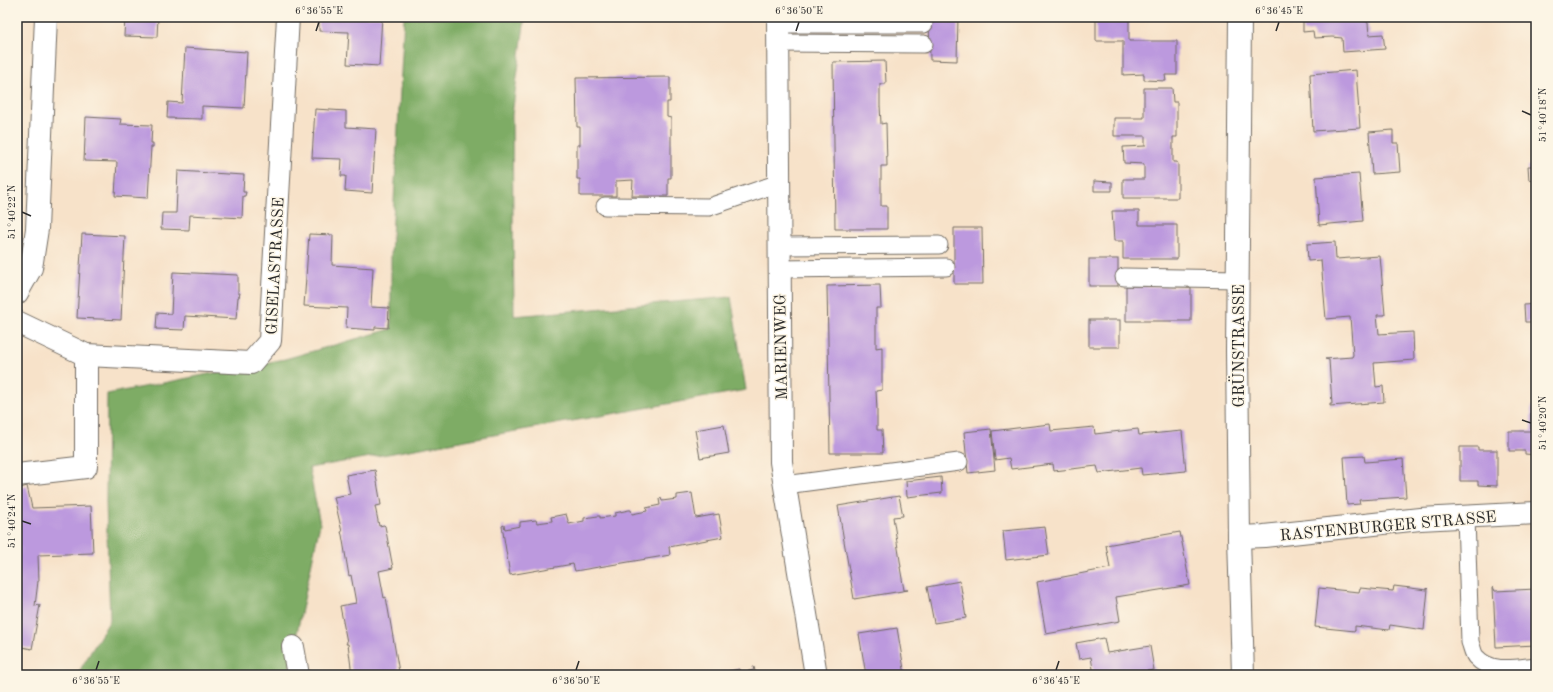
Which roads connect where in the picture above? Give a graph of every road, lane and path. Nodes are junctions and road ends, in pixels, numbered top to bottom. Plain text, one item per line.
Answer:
1 (46, 17) edge
2 (288, 17) edge
3 (1240, 17) edge
4 (924, 24) dead end
5 (778, 28) edge
6 (924, 44) dead end
7 (778, 183) junction
8 (605, 206) dead end
9 (939, 245) dead end
10 (778, 246) junction
11 (946, 267) dead end
12 (779, 269) junction
13 (1124, 277) dead end
14 (1238, 279) junction
15 (17, 293) edge
16 (17, 322) edge
17 (86, 355) junction
18 (959, 462) dead end
19 (17, 475) edge
20 (785, 485) junction
21 (1536, 513) edge
22 (1466, 517) junction
23 (1239, 537) junction
24 (293, 647) dead end
25 (1536, 666) edge
26 (298, 675) edge
27 (816, 675) edge
28 (1243, 675) edge

1 - 15 street
2 - 17 street, GISELASTRASSE
3 - 14 street, GRÜNSTRASSE
4 - 5 lane
5 - 6 lane
5 - 7 street, MARIENWEG
7 - 8 lane
7 - 10 street, MARIENWEG
9 - 10 lane
10 - 12 street, MARIENWEG
11 - 12 lane
12 - 20 street, MARIENWEG
13 - 14 lane
14 - 23 street, GRÜNSTRASSE
16 - 17 street, GISELASTRASSE
17 - 19 street
18 - 20 lane
20 - 27 street, MARIENWEG
21 - 22 street, RASTENBURGER STRASSE
22 - 23 street, RASTENBURGER STRASSE
22 - 25 lane
23 - 28 street, GRÜNSTRASSE
24 - 26 street

